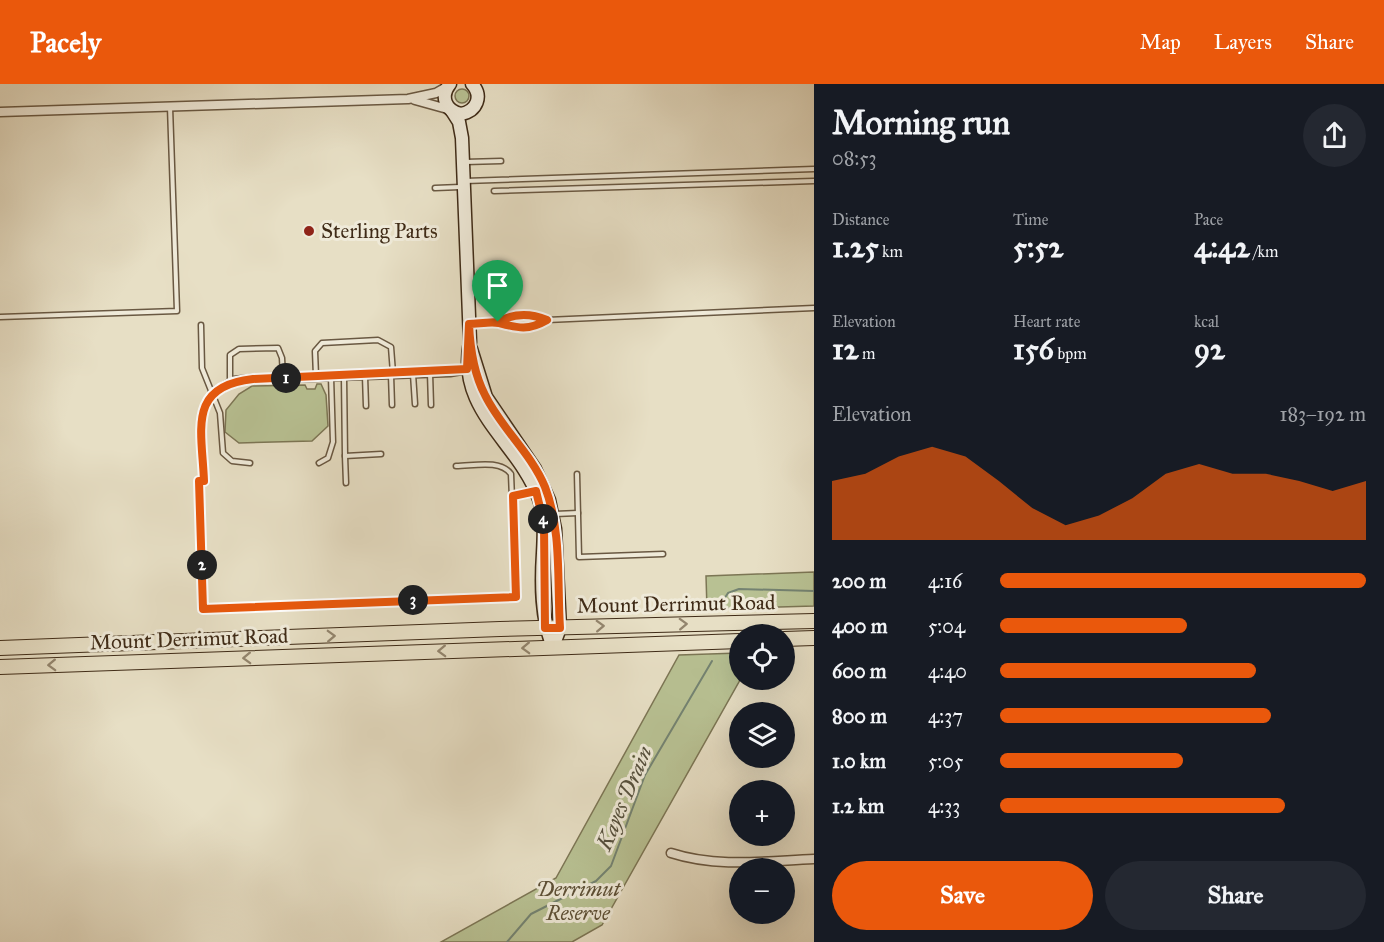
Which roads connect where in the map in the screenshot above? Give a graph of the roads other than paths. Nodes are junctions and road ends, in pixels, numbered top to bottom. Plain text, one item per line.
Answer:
1 (472, 84) edge
2 (449, 85) edge
3 (408, 99) junction
4 (170, 106) junction
5 (473, 109) junction
6 (452, 111) junction
7 (0, 112) edge
8 (501, 162) dead end
9 (814, 169) edge
10 (464, 173) junction
11 (814, 181) edge
12 (435, 188) dead end
13 (494, 191) dead end
14 (814, 308) edge
15 (0, 317) edge
16 (547, 320) junction
17 (498, 322) junction
18 (469, 324) junction
19 (201, 325) dead end
20 (471, 368) junction
21 (430, 372) junction
22 (413, 373) junction
23 (392, 374) junction
24 (365, 375) junction
25 (331, 376) junction
26 (344, 376) junction
27 (316, 377) junction
28 (283, 378) junction
29 (230, 382) junction
30 (213, 393) junction
31 (415, 404) dead end
32 (392, 405) dead end
33 (431, 405) dead end
34 (366, 406) dead end
35 (381, 454) dead end
36 (345, 456) junction
37 (250, 463) dead end
38 (319, 463) dead end
39 (456, 466) dead end
40 (577, 474) dead end
41 (346, 483) dead end
42 (540, 489) junction
43 (513, 496) junction
44 (578, 513) junction
45 (548, 516) junction
46 (663, 554) dead end
47 (814, 621) edge
48 (545, 628) junction
49 (560, 628) junction
50 (814, 638) edge
51 (795, 639) edge
52 (729, 641) edge
53 (553, 647) junction
54 (0, 648) edge
55 (0, 667) edge
56 (671, 853) dead end
57 (814, 859) edge

1 - 5 street
2 - 3 street
2 - 6 street
3 - 4 street
3 - 6 street
4 - 7 street
4 - 15 lane
5 - 6 street
5 - 10 street
6 - 10 street
8 - 10 lane
9 - 10 lane
10 - 12 lane
10 - 18 street
11 - 13 lane
14 - 16 lane
16 - 17 lane
16 - 17 lane
17 - 18 lane
18 - 20 street
19 - 30 lane
20 - 21 street
20 - 42 street
21 - 22 street
21 - 33 lane
22 - 23 street
22 - 31 lane
23 - 24 street
23 - 27 lane
23 - 32 lane
24 - 26 street
24 - 34 lane
25 - 26 street
25 - 27 street
25 - 38 lane
26 - 36 lane
27 - 28 street
28 - 29 street
28 - 29 lane
29 - 30 street
30 - 37 lane
30 - 43 lane
35 - 36 lane
36 - 41 lane
39 - 43 lane
40 - 44 lane
42 - 43 lane
42 - 45 street
44 - 45 lane
44 - 46 lane
45 - 48 street
45 - 49 street
49 -> 47 main road, Mount Derrimut Road
48 - 49 main road, Mount Derrimut Road
48 - 53 street
54 -> 48 main road, Mount Derrimut Road
49 - 53 street
50 - 51 main road, Mount Derrimut Road
52 - 53 main road, Mount Derrimut Road
53 -> 55 main road, Mount Derrimut Road
56 - 57 street

